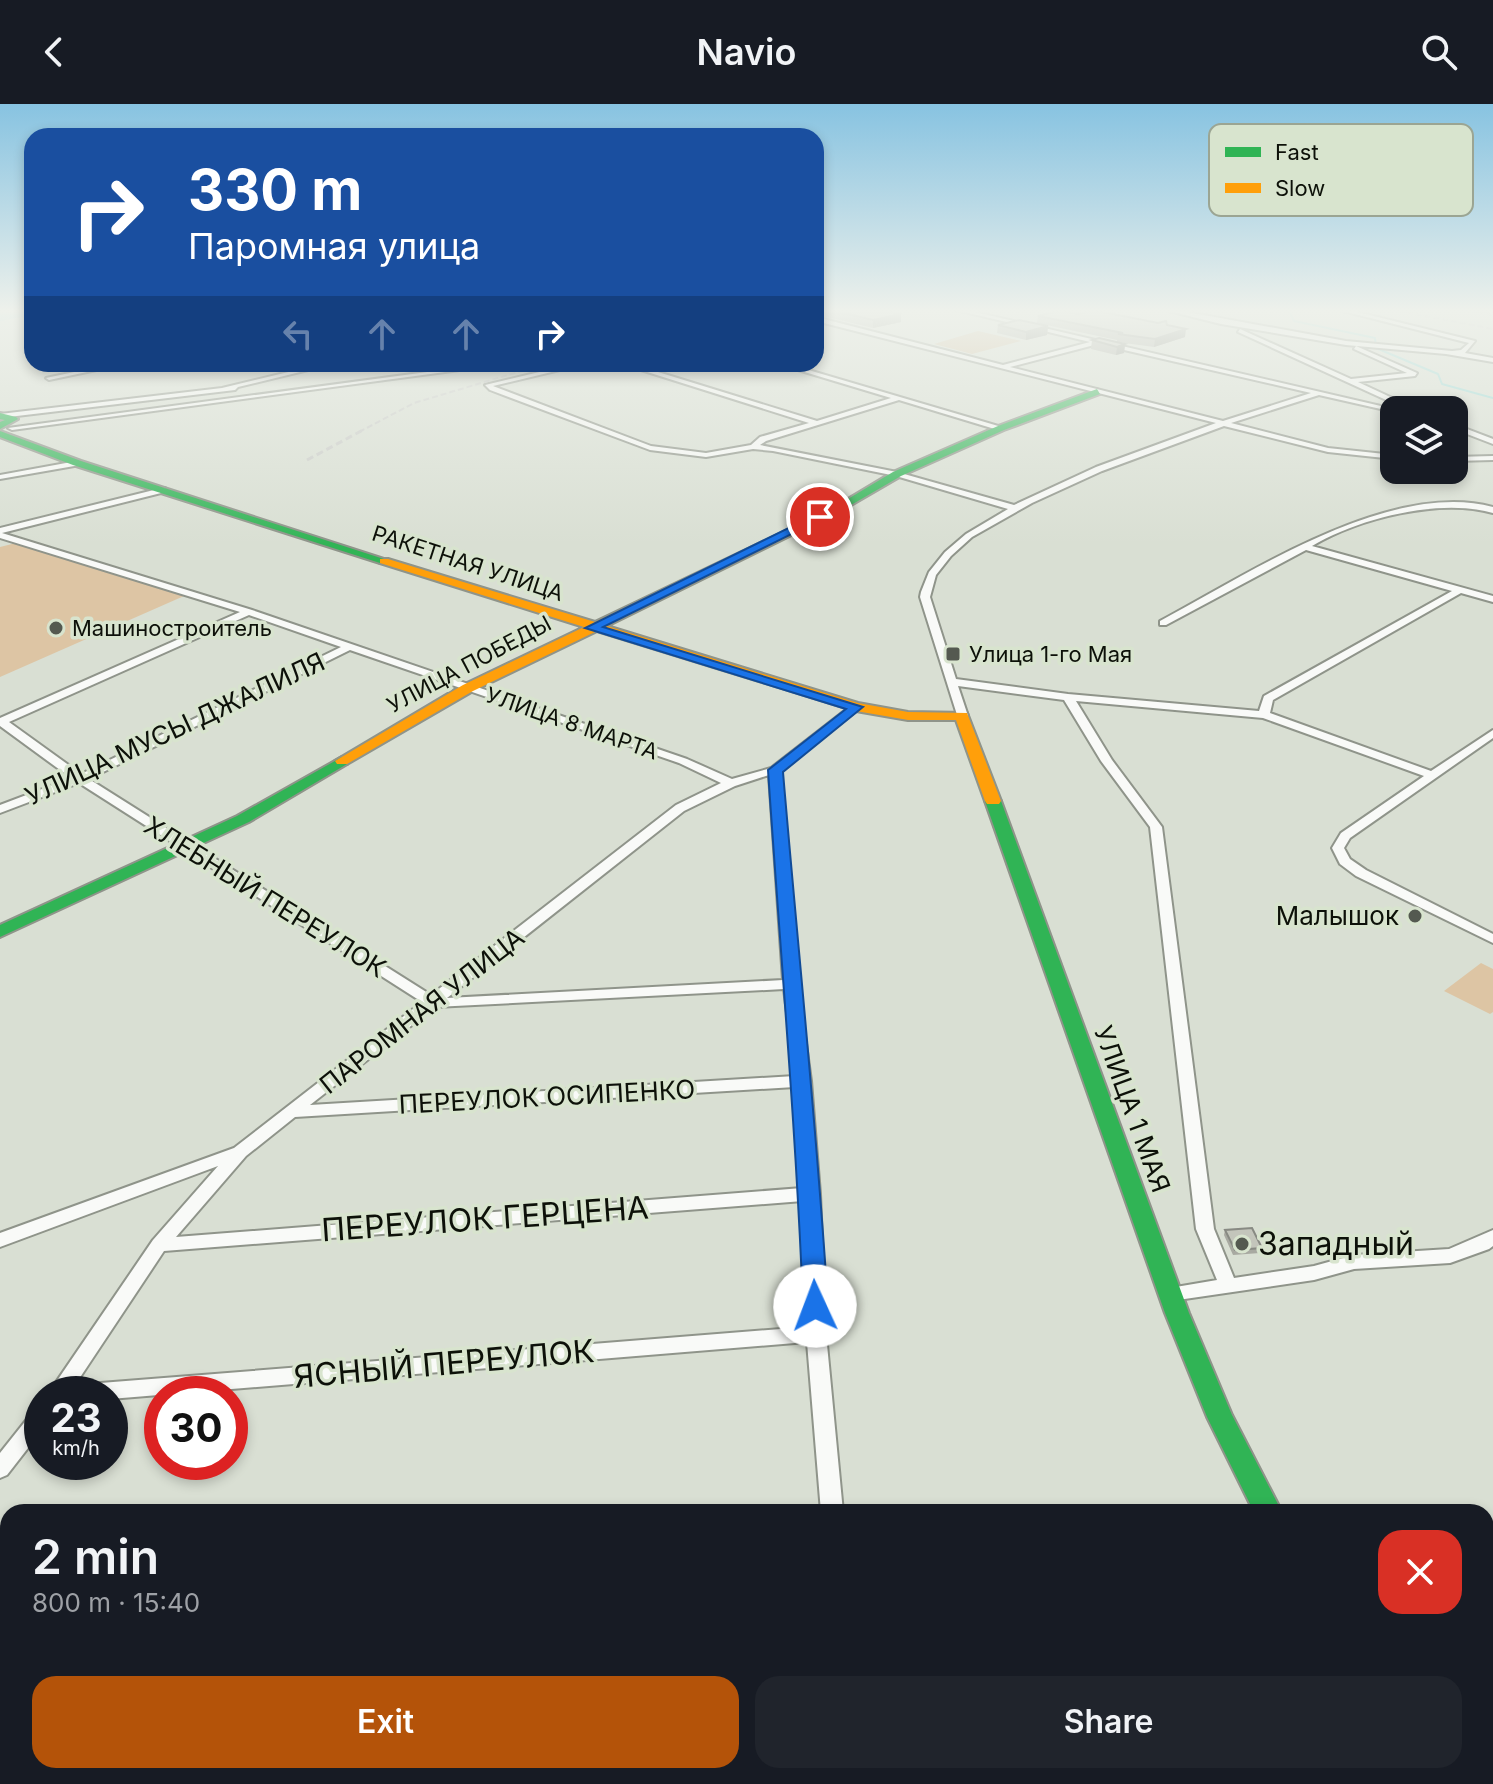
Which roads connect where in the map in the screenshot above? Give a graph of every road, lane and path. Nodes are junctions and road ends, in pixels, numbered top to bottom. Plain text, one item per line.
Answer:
1 (225, 387) edge
2 (239, 387) edge
3 (311, 387) edge
4 (494, 387) edge
5 (701, 387) edge
6 (859, 387) edge
7 (1080, 387) edge
8 (1294, 387) edge
9 (1362, 387) edge
10 (213, 390) junction
11 (1097, 392) junction
12 (1317, 393) junction
13 (1373, 393) junction
14 (1380, 397) edge
15 (897, 399) junction
16 (1345, 399) junction
17 (1380, 405) edge
18 (34, 411) junction
19 (817, 423) junction
20 (1223, 423) junction
21 (5, 425) edge
22 (1001, 428) junction
23 (1468, 432) edge
24 (1493, 442) edge
25 (753, 447) junction
26 (1380, 456) edge
27 (1468, 459) edge
28 (1491, 459) edge
29 (77, 463) junction
30 (897, 474) junction
31 (0, 477) edge
32 (162, 490) junction
33 (1015, 508) junction
34 (1493, 510) edge
35 (0, 533) edge
36 (1305, 547) junction
37 (1460, 590) junction
38 (1493, 599) edge
39 (249, 612) junction
40 (1163, 623) dead end
41 (592, 628) junction
42 (349, 647) junction
43 (952, 682) junction
44 (468, 688) junction
45 (1068, 697) junction
46 (856, 707) junction
47 (960, 708) junction
48 (1265, 715) junction
49 (0, 721) edge
50 (1493, 733) edge
51 (775, 770) junction
52 (1430, 774) junction
53 (80, 779) junction
54 (731, 783) junction
55 (0, 809) edge
56 (187, 847) junction
57 (0, 932) edge
58 (1493, 939) edge
59 (791, 984) junction
60 (433, 1003) junction
61 (803, 1081) junction
62 (291, 1112) junction
63 (240, 1152) junction
64 (811, 1194) junction
65 (1493, 1237) edge
66 (0, 1240) edge
67 (159, 1245) junction
68 (1228, 1284) junction
69 (1171, 1294) junction
70 (816, 1334) junction
71 (70, 1376) edge
72 (128, 1389) edge
73 (24, 1438) edge
74 (0, 1469) edge
75 (831, 1504) edge
76 (1264, 1504) edge

1 - 10 street
2 - 10 street
3 - 21 street
4 - 25 street
5 - 19 street
6 - 15 street
7 - 11 street
8 - 12 street
9 - 13 street
10 - 18 street
11 - 20 street
11 - 22 main road, УЛИЦА ПОБЕДЫ
12 - 16 street
12 - 20 street, УЛИЦА 1 МАЯ
13 - 14 street
13 - 16 street
15 - 19 street
15 - 22 street
16 - 17 street
18 - 21 street
18 - 21 street
19 - 25 street
20 - 26 street
20 - 33 street, УЛИЦА 1 МАЯ
21 - 29 main road, РАКЕТНАЯ УЛИЦА
22 - 30 main road, УЛИЦА ПОБЕДЫ
23 - 24 street
25 - 30 street
27 - 28 street
29 - 31 street
29 - 32 main road, РАКЕТНАЯ УЛИЦА
30 - 33 street
30 - 41 main road, УЛИЦА ПОБЕДЫ
32 - 35 street
32 - 41 main road, РАКЕТНАЯ УЛИЦА
33 - 43 street, УЛИЦА 1 МАЯ
34 - 36 street
35 - 39 street, УЛИЦА 8 МАРТА
36 - 37 street
36 - 40 street
37 - 38 street
37 - 48 street
39 - 42 street, УЛИЦА 8 МАРТА
39 - 49 street
41 - 44 main road, УЛИЦА ПОБЕДЫ
41 - 46 main road, РАКЕТНАЯ УЛИЦА
42 - 44 street, УЛИЦА 8 МАРТА
42 - 53 street, УЛИЦА МУСЫ ДЖАЛИЛЯ
43 - 45 street
43 - 47 street, УЛИЦА 1 МАЯ
44 - 54 street, УЛИЦА 8 МАРТА
44 - 56 main road, УЛИЦА ПОБЕДЫ
45 - 48 street
45 - 68 street
46 - 47 main road, РАКЕТНАЯ УЛИЦА
46 - 51 street, ПАРОМНАЯ УЛИЦА
47 - 69 main road, УЛИЦА 1 МАЯ
48 - 52 street
49 - 53 street, ХЛЕБНЫЙ ПЕРЕУЛОК
50 - 52 street
51 - 54 street, ПАРОМНАЯ УЛИЦА
51 - 59 street
52 - 58 street
53 - 55 street, УЛИЦА МУСЫ ДЖАЛИЛЯ
53 - 56 street, ХЛЕБНЫЙ ПЕРЕУЛОК
54 - 60 street, ПАРОМНАЯ УЛИЦА
56 - 57 main road, УЛИЦА ПОБЕДЫ
56 - 60 street, ХЛЕБНЫЙ ПЕРЕУЛОК
59 - 60 street
59 - 61 street
60 - 62 street, ПАРОМНАЯ УЛИЦА
61 - 62 street, ПЕРЕУЛОК ОСИПЕНКО
61 - 64 street
62 - 63 street, ПАРОМНАЯ УЛИЦА
63 - 66 street
63 - 67 street, ПАРОМНАЯ УЛИЦА
64 - 67 street, ПЕРЕУЛОК ГЕРЦЕНА
64 - 70 street
65 - 68 street
67 - 71 street, ПАРОМНАЯ УЛИЦА
68 - 69 street
69 - 76 main road, УЛИЦА 1 МАЯ
70 - 72 street, ЯСНЫЙ ПЕРЕУЛОК
70 - 75 street
73 - 74 street

